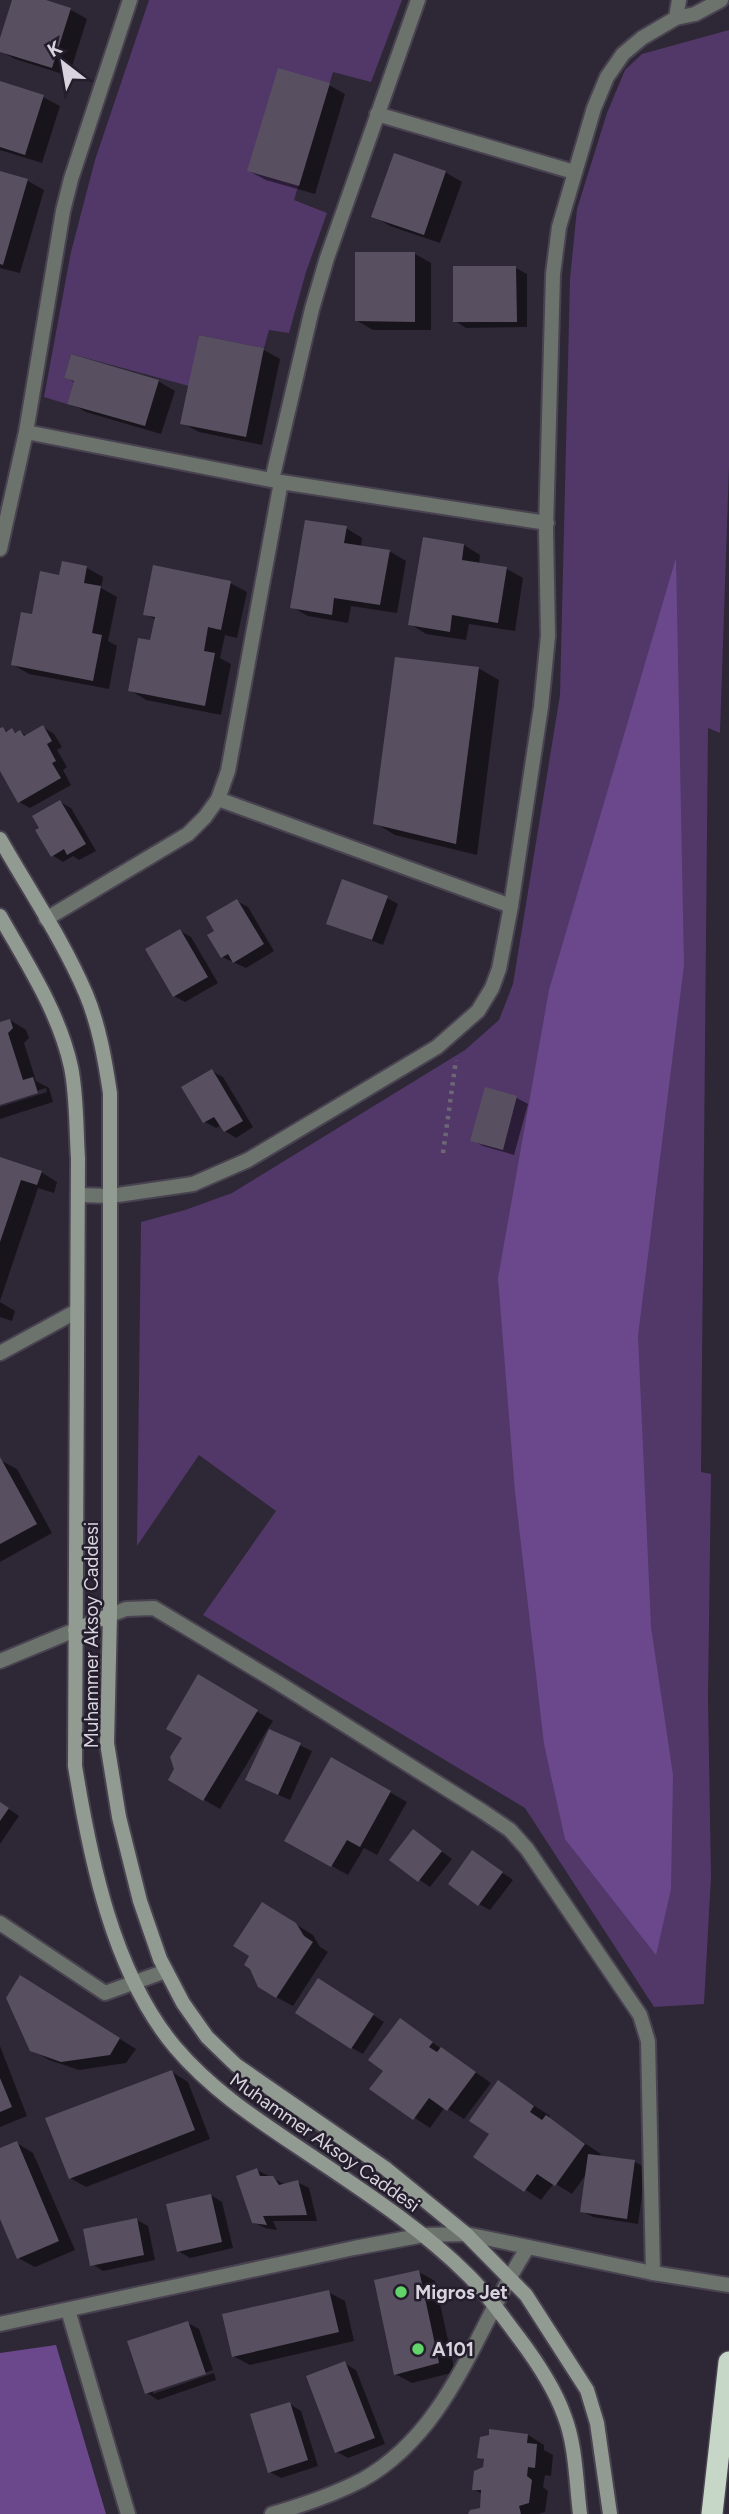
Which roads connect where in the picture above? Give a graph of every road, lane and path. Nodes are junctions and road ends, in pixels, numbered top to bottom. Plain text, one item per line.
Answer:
1 (130, 0) edge
2 (418, 0) edge
3 (679, 0) edge
4 (721, 0) edge
5 (676, 18) junction
6 (377, 114) junction
7 (574, 172) junction
8 (26, 432) junction
9 (277, 481) junction
10 (547, 523) junction
11 (0, 549) edge
12 (218, 799) junction
13 (0, 839) edge
14 (511, 906) junction
15 (0, 916) edge
16 (46, 919) junction
17 (460, 1029) junction
18 (443, 1153) dead end
19 (78, 1195) junction
20 (111, 1196) junction
21 (77, 1311) junction
22 (0, 1353) edge
23 (110, 1615) junction
24 (75, 1630) junction
25 (0, 1661) edge
26 (0, 1923) edge
27 (166, 1970) junction
28 (135, 1983) junction
29 (466, 2234) junction
30 (424, 2235) junction
31 (528, 2247) junction
32 (653, 2273) junction
33 (509, 2276) junction
34 (729, 2285) edge
35 (494, 2304) junction
36 (68, 2310) junction
37 (0, 2324) edge
38 (729, 2362) edge
39 (128, 2514) edge
40 (271, 2514) edge
41 (580, 2514) edge
42 (610, 2514) edge
43 (712, 2514) edge

1 - 8 street
2 - 6 street
3 - 5 street
4 - 5 street
5 - 7 street
6 - 7 street
6 - 9 street
7 - 10 street
8 - 9 street
8 - 11 street
9 - 10 street
9 - 12 street
10 - 14 street
12 - 14 street
12 - 16 street
13 - 16 main road, Muhammer Aksoy Caddesi
14 - 17 street
15 - 19 main road, Muhammer Aksoy Caddesi
16 - 20 main road, Muhammer Aksoy Caddesi
17 - 18 path
17 - 20 street
19 - 20 street
19 - 21 main road, Muhammer Aksoy Caddesi
20 - 23 main road, Muhammer Aksoy Caddesi
21 - 22 street
21 - 24 main road, Muhammer Aksoy Caddesi
23 - 24 main road
23 - 27 main road, Muhammer Aksoy Caddesi
23 - 32 street
24 - 25 street
24 - 28 main road, Muhammer Aksoy Caddesi
26 - 28 street
27 - 28 street
27 - 29 main road, Muhammer Aksoy Caddesi
28 - 30 main road, Muhammer Aksoy Caddesi
29 - 30 street
29 - 31 street
29 - 33 main road, Muhammer Aksoy Caddesi
30 - 35 main road, Muhammer Aksoy Caddesi
30 - 36 street
31 - 32 street
31 - 33 street
32 - 34 street
33 - 35 street
33 - 42 main road, Muhammer Aksoy Caddesi
35 - 40 street
35 - 41 main road, Muhammer Aksoy Caddesi
36 - 37 street
36 - 39 street
38 - 43 highway

